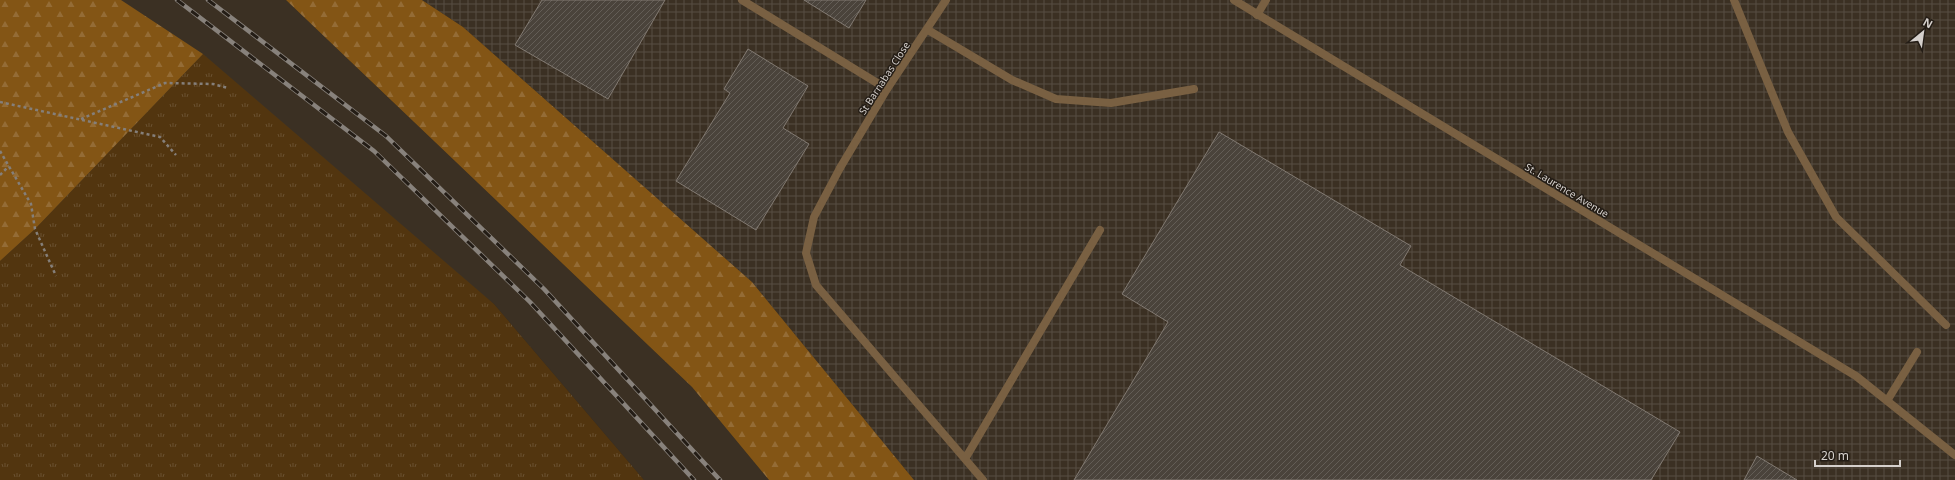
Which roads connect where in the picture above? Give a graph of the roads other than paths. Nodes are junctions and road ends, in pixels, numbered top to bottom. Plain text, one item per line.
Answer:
1 (742, 0) edge
2 (946, 0) edge
3 (1234, 0) edge
4 (1266, 0) edge
5 (1734, 0) edge
6 (1258, 15) junction
7 (928, 30) junction
8 (1194, 88) dead end
9 (887, 89) junction
10 (1100, 230) dead end
11 (1946, 325) dead end
12 (1917, 352) dead end
13 (1887, 401) junction
14 (1955, 455) edge
15 (965, 459) junction
16 (983, 480) edge

1 - 9 street
2 - 7 street, St Barnabas Close
3 - 6 street, St. Laurence Avenue
4 - 6 street
5 - 11 street
6 - 13 street, St. Laurence Avenue
7 - 8 street
7 - 9 street, St Barnabas Close
9 - 15 street, St Barnabas Close
10 - 15 street
12 - 13 street
13 - 14 street, St. Laurence Avenue
15 - 16 street, St Barnabas Close

